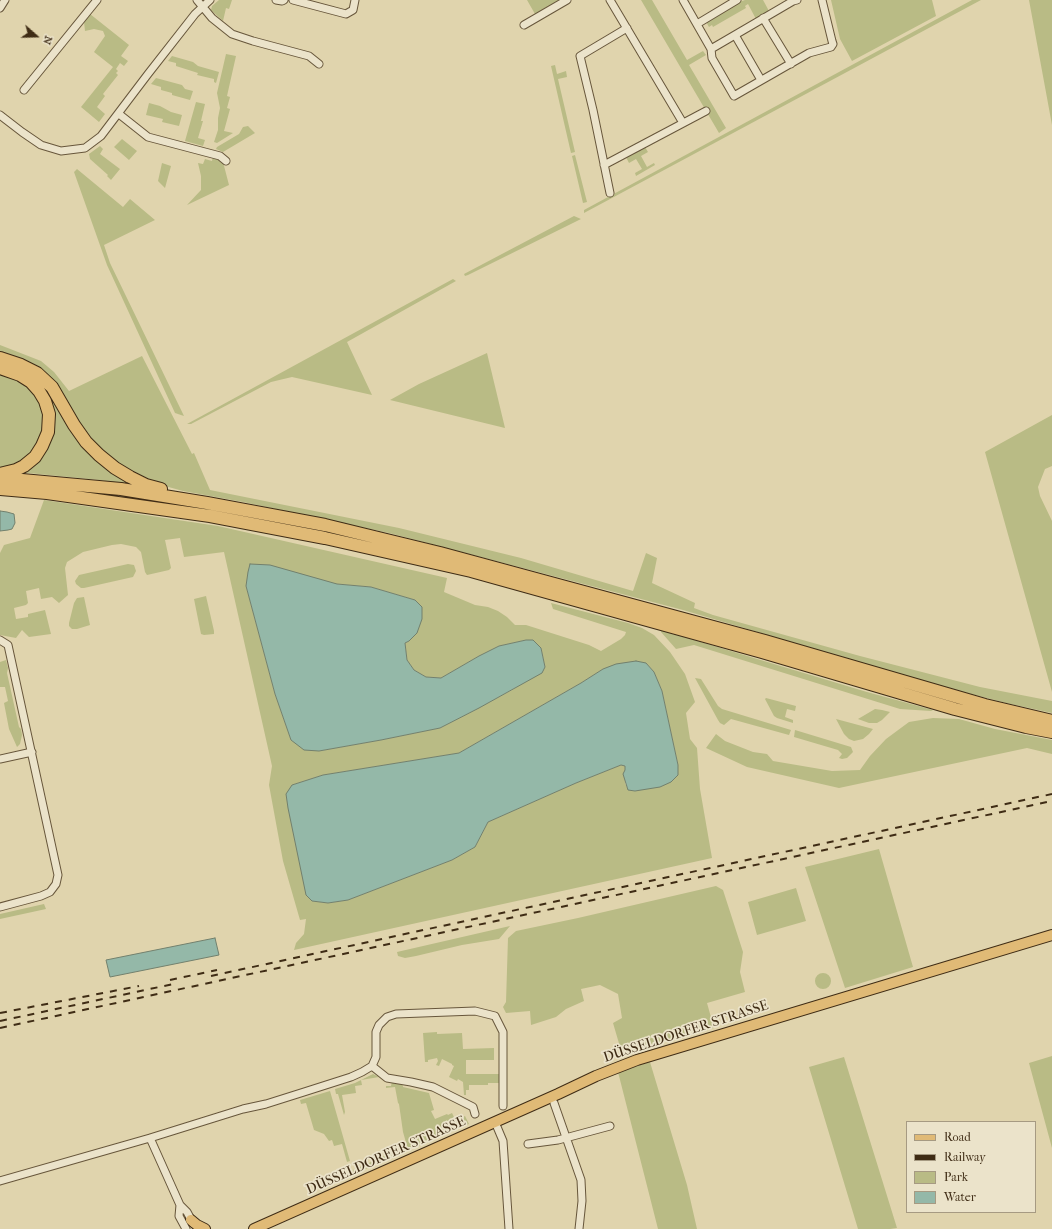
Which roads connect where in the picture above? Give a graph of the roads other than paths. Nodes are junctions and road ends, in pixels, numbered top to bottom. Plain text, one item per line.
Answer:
1 (5, 0) edge
2 (97, 0) edge
3 (196, 0) edge
4 (210, 0) edge
5 (276, 0) edge
6 (284, 0) edge
7 (292, 0) edge
8 (356, 0) edge
9 (567, 0) edge
10 (610, 0) edge
11 (683, 0) edge
12 (737, 0) edge
13 (797, 0) edge
14 (822, 0) edge
15 (202, 7) junction
16 (0, 8) edge
17 (763, 18) junction
18 (697, 24) junction
19 (524, 25) dead end
20 (627, 28) junction
21 (735, 35) junction
22 (711, 49) junction
23 (319, 64) dead end
24 (791, 64) junction
25 (761, 80) junction
26 (24, 90) dead end
27 (706, 111) dead end
28 (119, 114) junction
29 (0, 115) edge
30 (683, 122) junction
31 (226, 161) dead end
32 (604, 165) junction
33 (610, 193) dead end
34 (0, 358) edge
35 (0, 368) edge
36 (0, 474) edge
37 (0, 478) edge
38 (0, 489) edge
39 (207, 503) junction
40 (0, 640) edge
41 (1052, 720) edge
42 (1052, 732) edge
43 (32, 752) junction
44 (0, 759) edge
45 (0, 907) edge
46 (1052, 935) edge
47 (372, 1066) junction
48 (554, 1103) dead end
49 (503, 1106) dead end
50 (475, 1114) dead end
51 (495, 1122) junction
52 (610, 1126) dead end
53 (150, 1138) junction
54 (566, 1138) junction
55 (528, 1144) dead end
56 (0, 1180) edge
57 (191, 1226) edge
58 (205, 1229) edge
59 (254, 1229) edge
60 (509, 1229) edge
61 (579, 1229) edge

1 - 16 street
2 - 26 street
3 - 15 street
4 - 15 street
5 - 6 street
7 - 8 street
9 - 19 street
10 - 20 street
11 - 18 street
12 - 18 street
13 - 17 street
14 - 24 street
15 - 23 street
15 - 28 street
17 - 21 street
17 - 24 street
18 - 22 street
20 - 30 street
20 - 32 street
21 - 22 street
21 - 25 street
22 - 25 street
24 - 25 street
27 - 30 street
28 - 29 street
28 - 31 street
30 - 32 street
32 - 33 street
34 - 39 highway
35 - 36 highway
37 - 39 highway
38 - 42 highway
39 - 41 highway
40 - 43 street
43 - 44 street
43 - 45 street
46 - 51 main road, DÜSSELDORFER STRASSE
47 - 49 street
47 - 50 street
47 - 53 street
48 - 54 street
51 - 59 main road, DÜSSELDORFER STRASSE
51 - 60 street
52 - 54 street
53 - 56 street
53 - 57 street
54 - 55 street
54 - 61 street
57 - 58 main road

